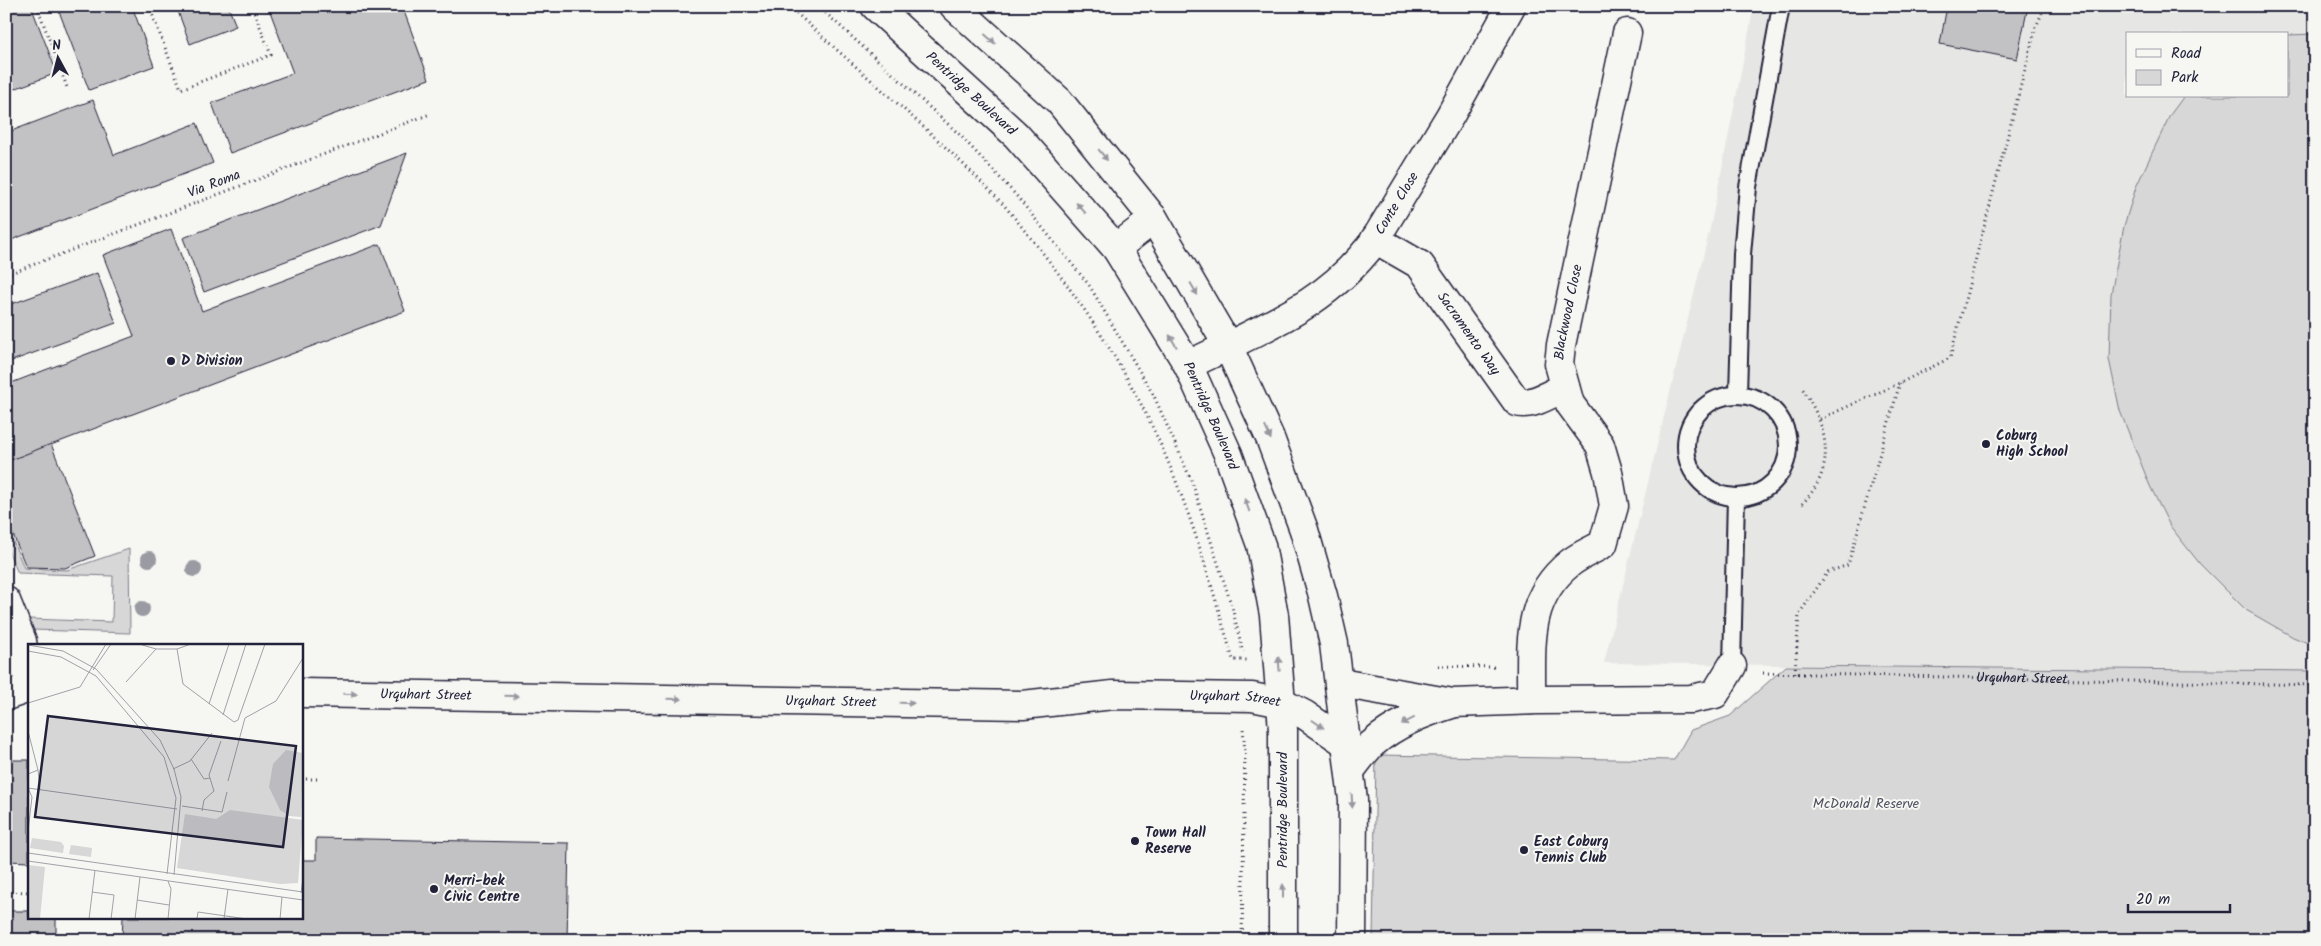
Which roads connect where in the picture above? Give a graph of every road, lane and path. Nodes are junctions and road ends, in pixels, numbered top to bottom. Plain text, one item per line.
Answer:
1 (36, 6) edge
2 (149, 6) edge
3 (252, 6) edge
4 (789, 6) edge
5 (818, 6) edge
6 (875, 6) edge
7 (954, 6) edge
8 (1511, 6) edge
9 (1781, 6) edge
10 (2045, 6) edge
11 (1627, 33) dead end
12 (68, 90) dead end
13 (430, 114) dead end
14 (1154, 219) junction
15 (1375, 240) junction
16 (1116, 248) junction
17 (6, 275) edge
18 (1228, 346) junction
19 (1188, 365) junction
20 (1900, 383) junction
21 (1565, 387) junction
22 (1802, 388) dead end
23 (1738, 394) junction
24 (1820, 419) junction
25 (1736, 497) junction
26 (1802, 504) dead end
27 (6, 601) edge
28 (1232, 660) junction
29 (1245, 660) junction
30 (1279, 662) junction
31 (1436, 666) dead end
32 (1531, 668) junction
33 (1730, 669) junction
34 (1795, 674) junction
35 (28, 681) edge
36 (1340, 682) junction
37 (2315, 685) edge
38 (6, 687) edge
39 (28, 688) edge
40 (28, 688) edge
41 (302, 693) edge
42 (6, 696) edge
43 (1241, 698) junction
44 (1530, 700) junction
45 (1282, 703) junction
46 (1453, 704) junction
47 (1348, 744) junction
48 (1350, 771) junction
49 (302, 779) edge
50 (318, 779) dead end
51 (6, 891) edge
52 (28, 892) edge
53 (1242, 940) edge
54 (1283, 940) edge
55 (1352, 940) edge

1 - 12 path
2 - 3 path
4 - 28 path
5 - 29 path
16 -> 6 street, Pentridge Boulevard
7 -> 14 street
8 - 15 street, Conte Close
9 - 23 lane
10 - 20 path
11 - 21 street, Blackwood Close
13 - 17 path, Via Roma
14 - 16 street
14 -> 18 street
15 - 18 street, Conte Close
15 - 21 street, Sacramento Way
19 -> 16 street, Pentridge Boulevard
18 - 19 street, Conte Close
18 -> 36 street
30 -> 19 street, Pentridge Boulevard
20 - 24 path
20 - 34 path
21 - 32 street, Blackwood Close
22 - 24 path
23 - 25 lane
23 - 25 lane
24 - 26 path
25 - 33 lane
27 - 35 street
28 - 29 path
28 - 43 path
29 - 30 path
45 -> 30 street, Pentridge Boulevard
31 - 32 path
32 - 44 street, Blackwood Close
33 - 34 path, Urquhart Street
33 - 44 street
34 - 37 path, Urquhart Street
36 - 46 street
36 - 47 street
38 - 39 street
40 - 42 street
41 -> 43 street, Urquhart Street
43 - 45 street, Urquhart Street
43 - 53 path
44 - 46 street
45 -> 47 street, Urquhart Street
54 -> 45 street, Pentridge Boulevard
46 -> 48 street
47 - 48 street
48 -> 55 street
49 - 50 path
51 - 52 path

